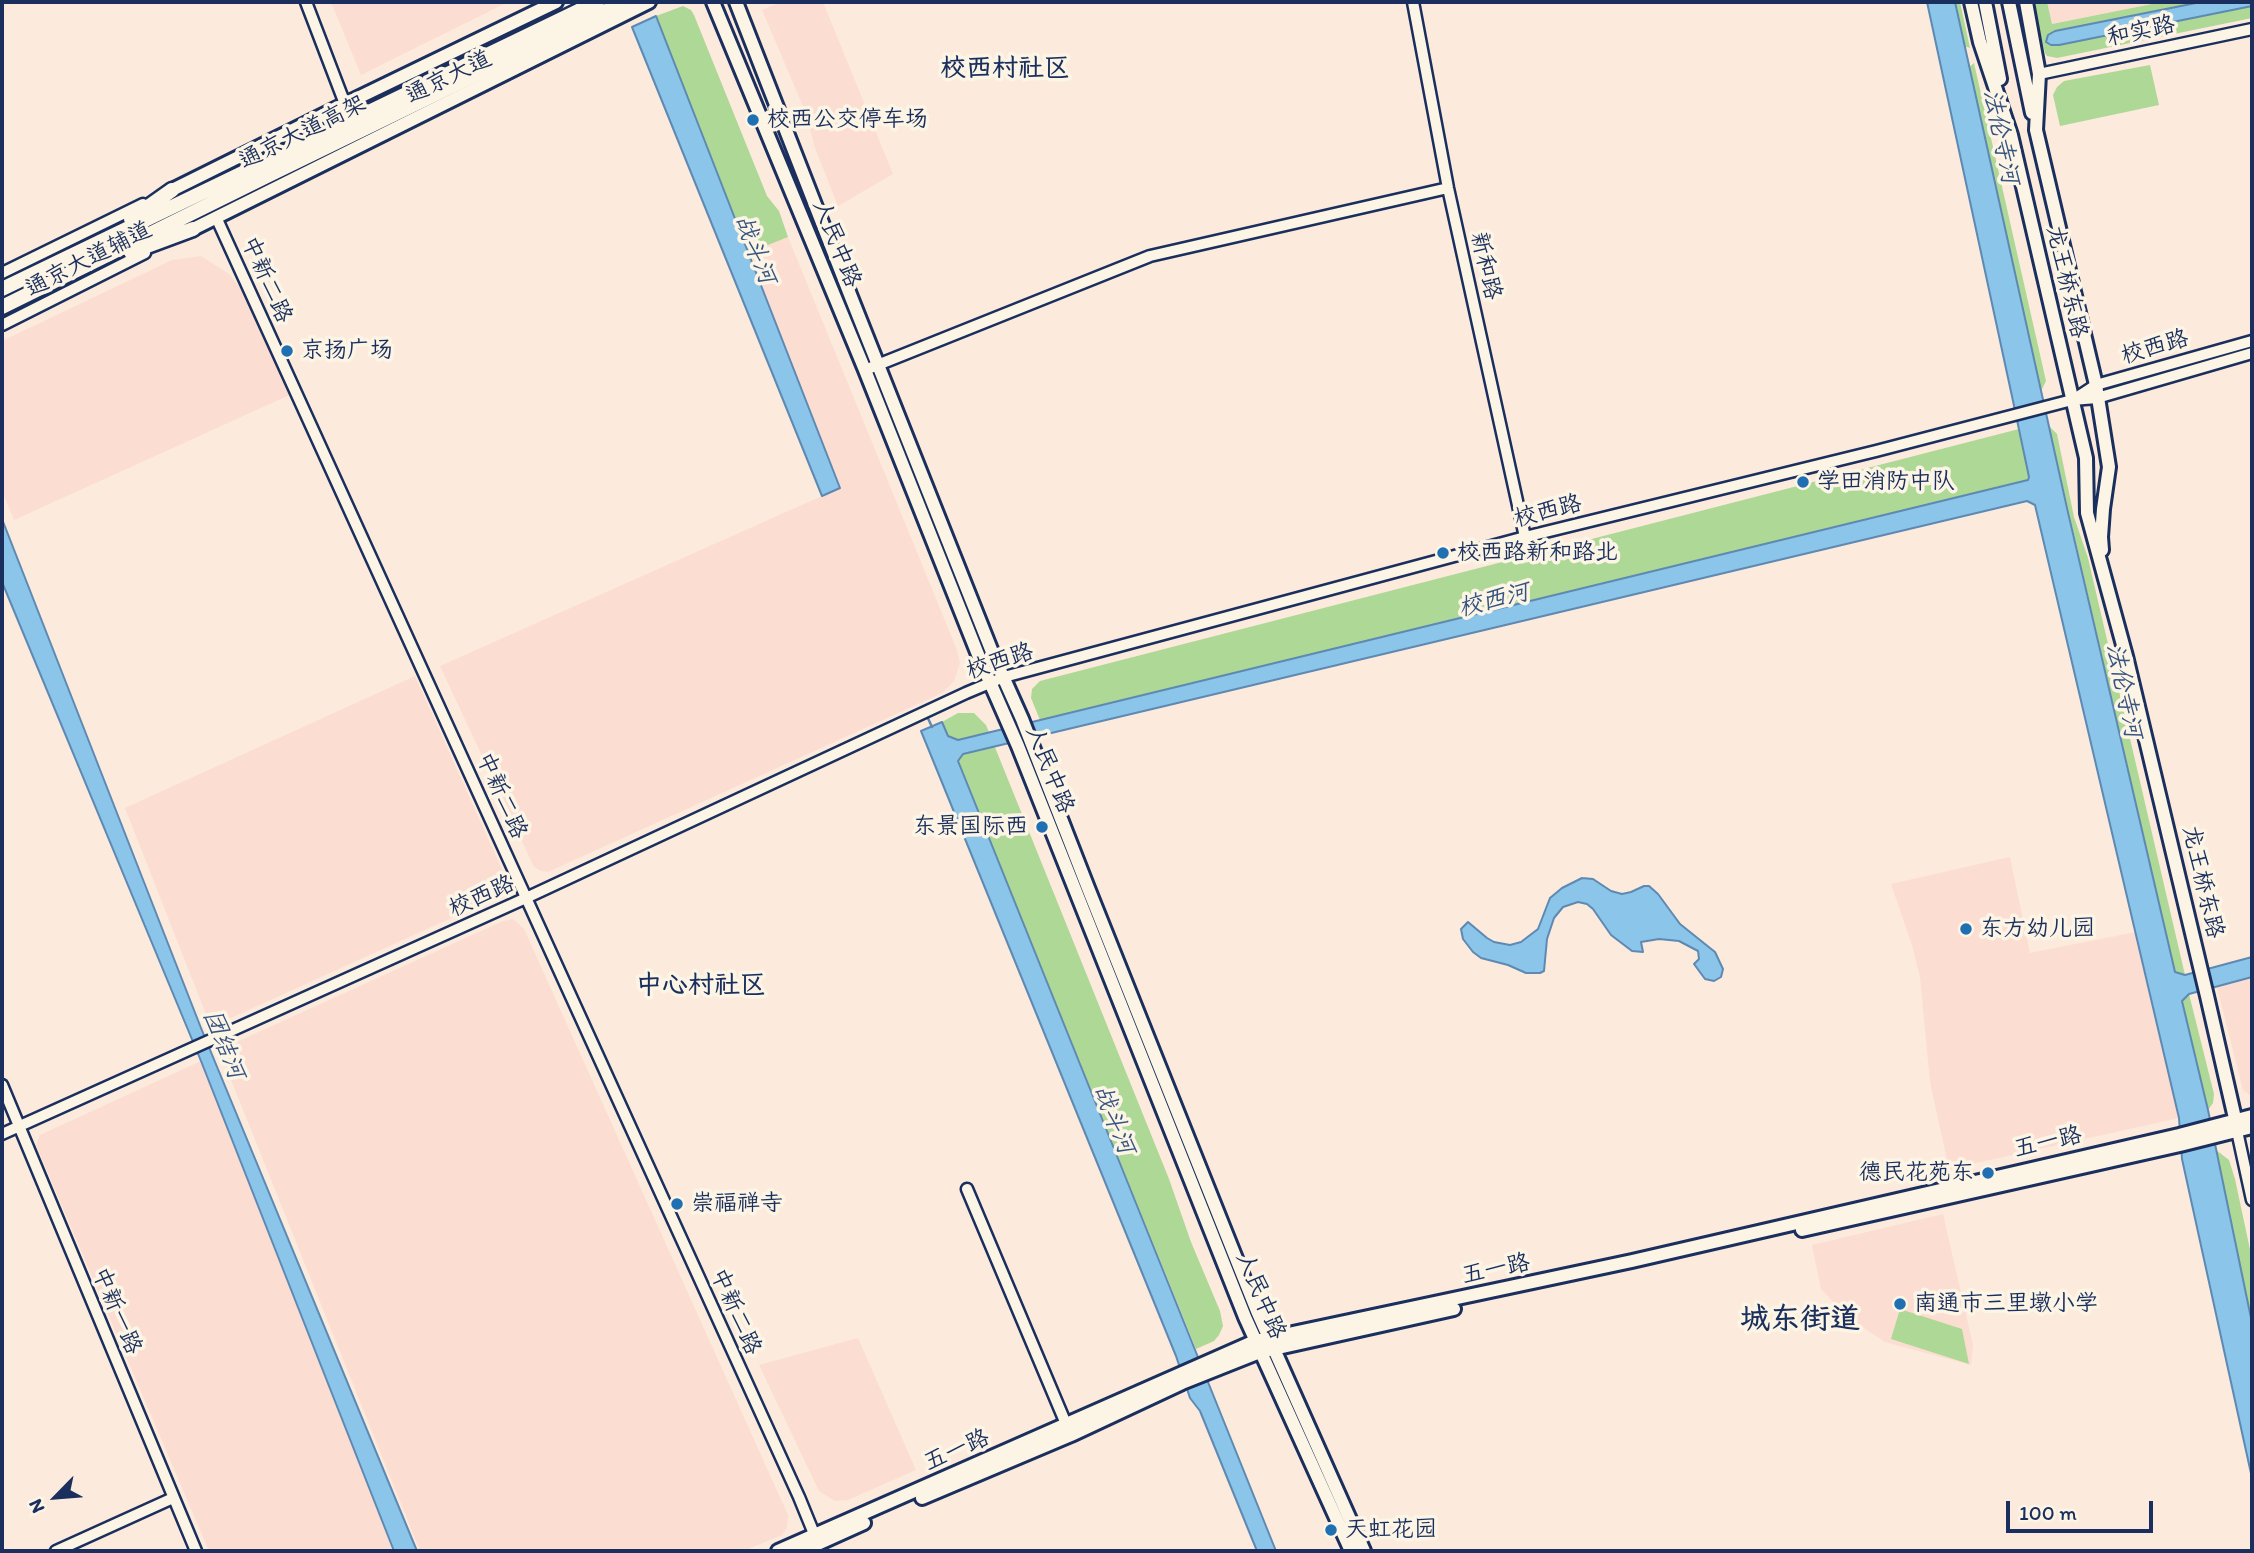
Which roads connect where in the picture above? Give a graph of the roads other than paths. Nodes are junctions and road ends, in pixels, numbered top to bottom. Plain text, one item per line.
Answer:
1 (306, 2) edge
2 (556, 2) edge
3 (597, 2) edge
4 (625, 2) edge
5 (649, 2) edge
6 (713, 2) edge
7 (736, 2) edge
8 (1413, 2) edge
9 (1971, 2) edge
10 (1985, 2) edge
11 (2009, 2) edge
12 (2026, 2) edge
13 (2252, 29) edge
14 (2039, 74) junction
15 (345, 104) junction
16 (2036, 131) junction
17 (2011, 135) junction
18 (266, 169) junction
19 (1448, 188) junction
20 (172, 190) junction
21 (216, 217) junction
22 (193, 229) junction
23 (45, 268) junction
24 (2, 273) edge
25 (42, 287) junction
26 (2, 289) edge
27 (2, 307) edge
28 (2, 325) edge
29 (2252, 341) edge
30 (2252, 353) edge
31 (879, 365) junction
32 (865, 370) junction
33 (2097, 392) junction
34 (2072, 400) junction
35 (1525, 537) junction
36 (2106, 575) junction
37 (1003, 677) junction
38 (990, 682) junction
39 (526, 898) junction
40 (2, 1085) edge
41 (2252, 1116) edge
42 (19, 1126) junction
43 (2236, 1126) junction
44 (2252, 1127) edge
45 (2, 1134) edge
46 (967, 1189) dead end
47 (2252, 1200) edge
48 (1264, 1345) junction
49 (1181, 1379) junction
50 (1071, 1434) junction
51 (173, 1498) junction
52 (816, 1540) junction
53 (56, 1551) edge
54 (196, 1551) edge
55 (778, 1551) edge
56 (802, 1551) edge
57 (1351, 1551) edge
58 (1364, 1551) edge

1 - 15 street
2 - 15 main road, 通京大道
3 - 18 highway, 通京大道高架
4 - 18 highway, 通京大道高架
5 - 21 main road, 通京大道
6 - 32 main road, 人民中路
7 - 31 main road, 人民中路
8 - 19 street, 新和路
9 - 17 main road, 龙王桥东路
10 - 17 main road
11 - 16 main road
12 - 14 main road, 龙王桥东路
13 - 14 street, 和实路
14 - 16 main road, 龙王桥东路
15 - 20 main road, 通京大道
16 - 33 main road, 龙王桥东路
17 - 34 main road, 龙王桥东路
18 - 23 highway, 通京大道高架
18 - 25 highway, 通京大道高架
19 - 31 street
19 - 35 street, 新和路
20 - 23 highway
20 - 24 street, 通京大道辅道
21 - 22 main road, 通京大道
21 - 39 street, 中新二路
22 - 25 highway
22 - 28 street, 通京大道辅道
23 - 26 highway, 通京大道高架
25 - 27 highway, 通京大道高架
29 - 33 street, 校西路
30 - 33 street, 校西路
31 - 32 street
31 - 37 main road, 人民中路
32 - 38 main road, 人民中路
33 - 34 street, 校西路
33 - 36 main road, 龙王桥东路
34 - 35 street, 校西路
34 - 36 main road, 龙王桥东路
35 - 37 street, 校西路
36 - 43 main road, 龙王桥东路
37 - 38 street, 校西路
37 - 48 main road, 人民中路
38 - 39 street, 校西路
38 - 48 main road, 人民中路
39 - 42 street, 校西路
39 - 52 street, 中新二路
40 - 42 street, 中新一路
41 - 43 main road, 五一路
42 - 45 street, 校西路
42 - 51 street, 中新一路
43 - 44 main road, 五一路
43 - 47 street, 龙王桥东路
43 - 48 main road, 五一路
46 - 50 street
48 - 49 main road, 五一路
48 - 57 main road, 人民中路
48 - 58 main road, 人民中路
49 - 50 main road, 五一路
49 - 52 main road, 五一路
50 - 52 main road, 五一路
51 - 53 street
51 - 54 street, 中新一路
52 - 55 main road, 五一路
52 - 56 main road, 五一路

